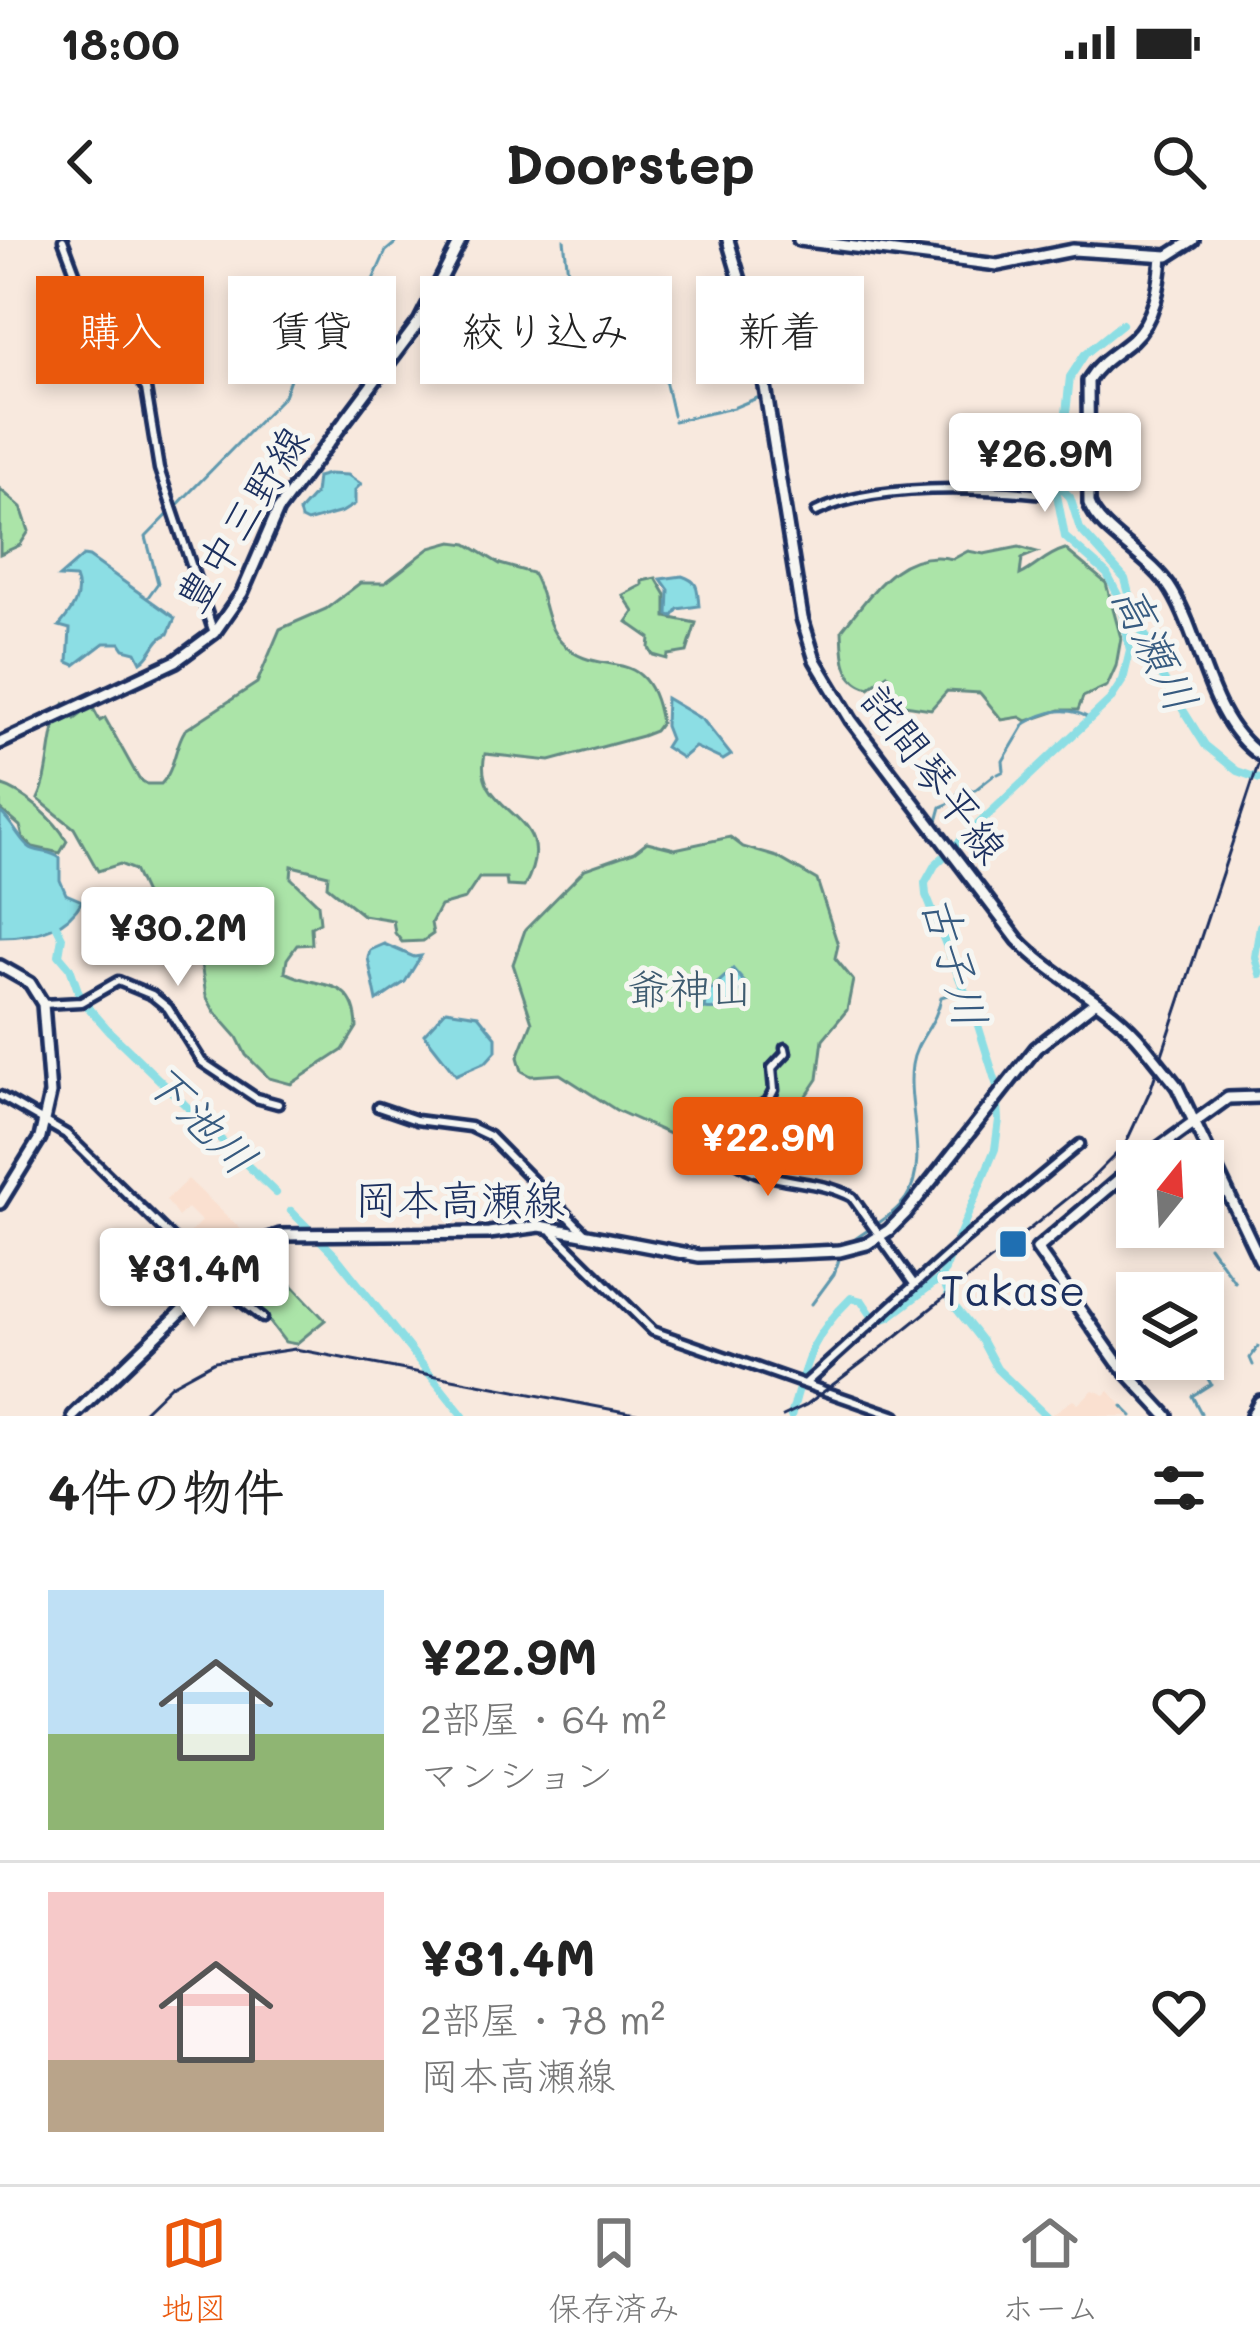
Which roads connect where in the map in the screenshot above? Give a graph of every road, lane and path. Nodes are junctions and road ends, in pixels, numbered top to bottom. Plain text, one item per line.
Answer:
1 (63, 240) edge
2 (460, 240) edge
3 (728, 240) edge
4 (800, 240) edge
5 (1193, 240) edge
6 (1162, 256) junction
7 (1047, 486) dead end
8 (816, 512) dead end
9 (214, 633) junction
10 (0, 743) edge
11 (1260, 755) edge
12 (0, 966) edge
13 (1095, 1002) junction
14 (44, 1004) junction
15 (785, 1048) dead end
16 (0, 1096) edge
17 (1260, 1097) edge
18 (278, 1104) dead end
19 (378, 1107) dead end
20 (46, 1121) junction
21 (1196, 1122) junction
22 (1170, 1140) edge
23 (1080, 1144) dead end
24 (1116, 1182) edge
25 (0, 1203) edge
26 (548, 1226) junction
27 (875, 1229) junction
28 (586, 1234) junction
29 (1260, 1260) edge
30 (215, 1278) junction
31 (914, 1284) junction
32 (263, 1318) dead end
33 (806, 1383) junction
34 (1260, 1402) edge
35 (73, 1416) edge
36 (896, 1416) edge
37 (1167, 1416) edge
38 (1253, 1416) edge

1 - 9 street
2 - 9 main road, 豊中三野線
3 - 13 main road, 詫間琴平線
4 - 6 main road
5 - 6 main road
6 - 11 main road
7 - 8 street
9 - 10 main road, 豊中三野線
12 - 14 main road
13 - 21 main road, 詫間琴平線, bridge
13 - 27 main road
14 - 18 street
14 - 20 main road
15 - 27 street
16 - 20 street
17 - 21 main road
19 - 28 street
20 - 25 main road
20 - 30 street
21 - 22 main road
21 - 29 main road, 詫間琴平線
23 - 31 street
24 - 37 main road
26 - 28 main road, 岡本高瀬線
26 - 30 main road, 岡本高瀬線
26 - 33 street
27 - 28 main road, 岡本高瀬線
27 - 31 street
30 - 32 street
30 - 35 main road, 岡本高瀬線
31 - 33 street
33 - 36 street
34 - 38 highway

